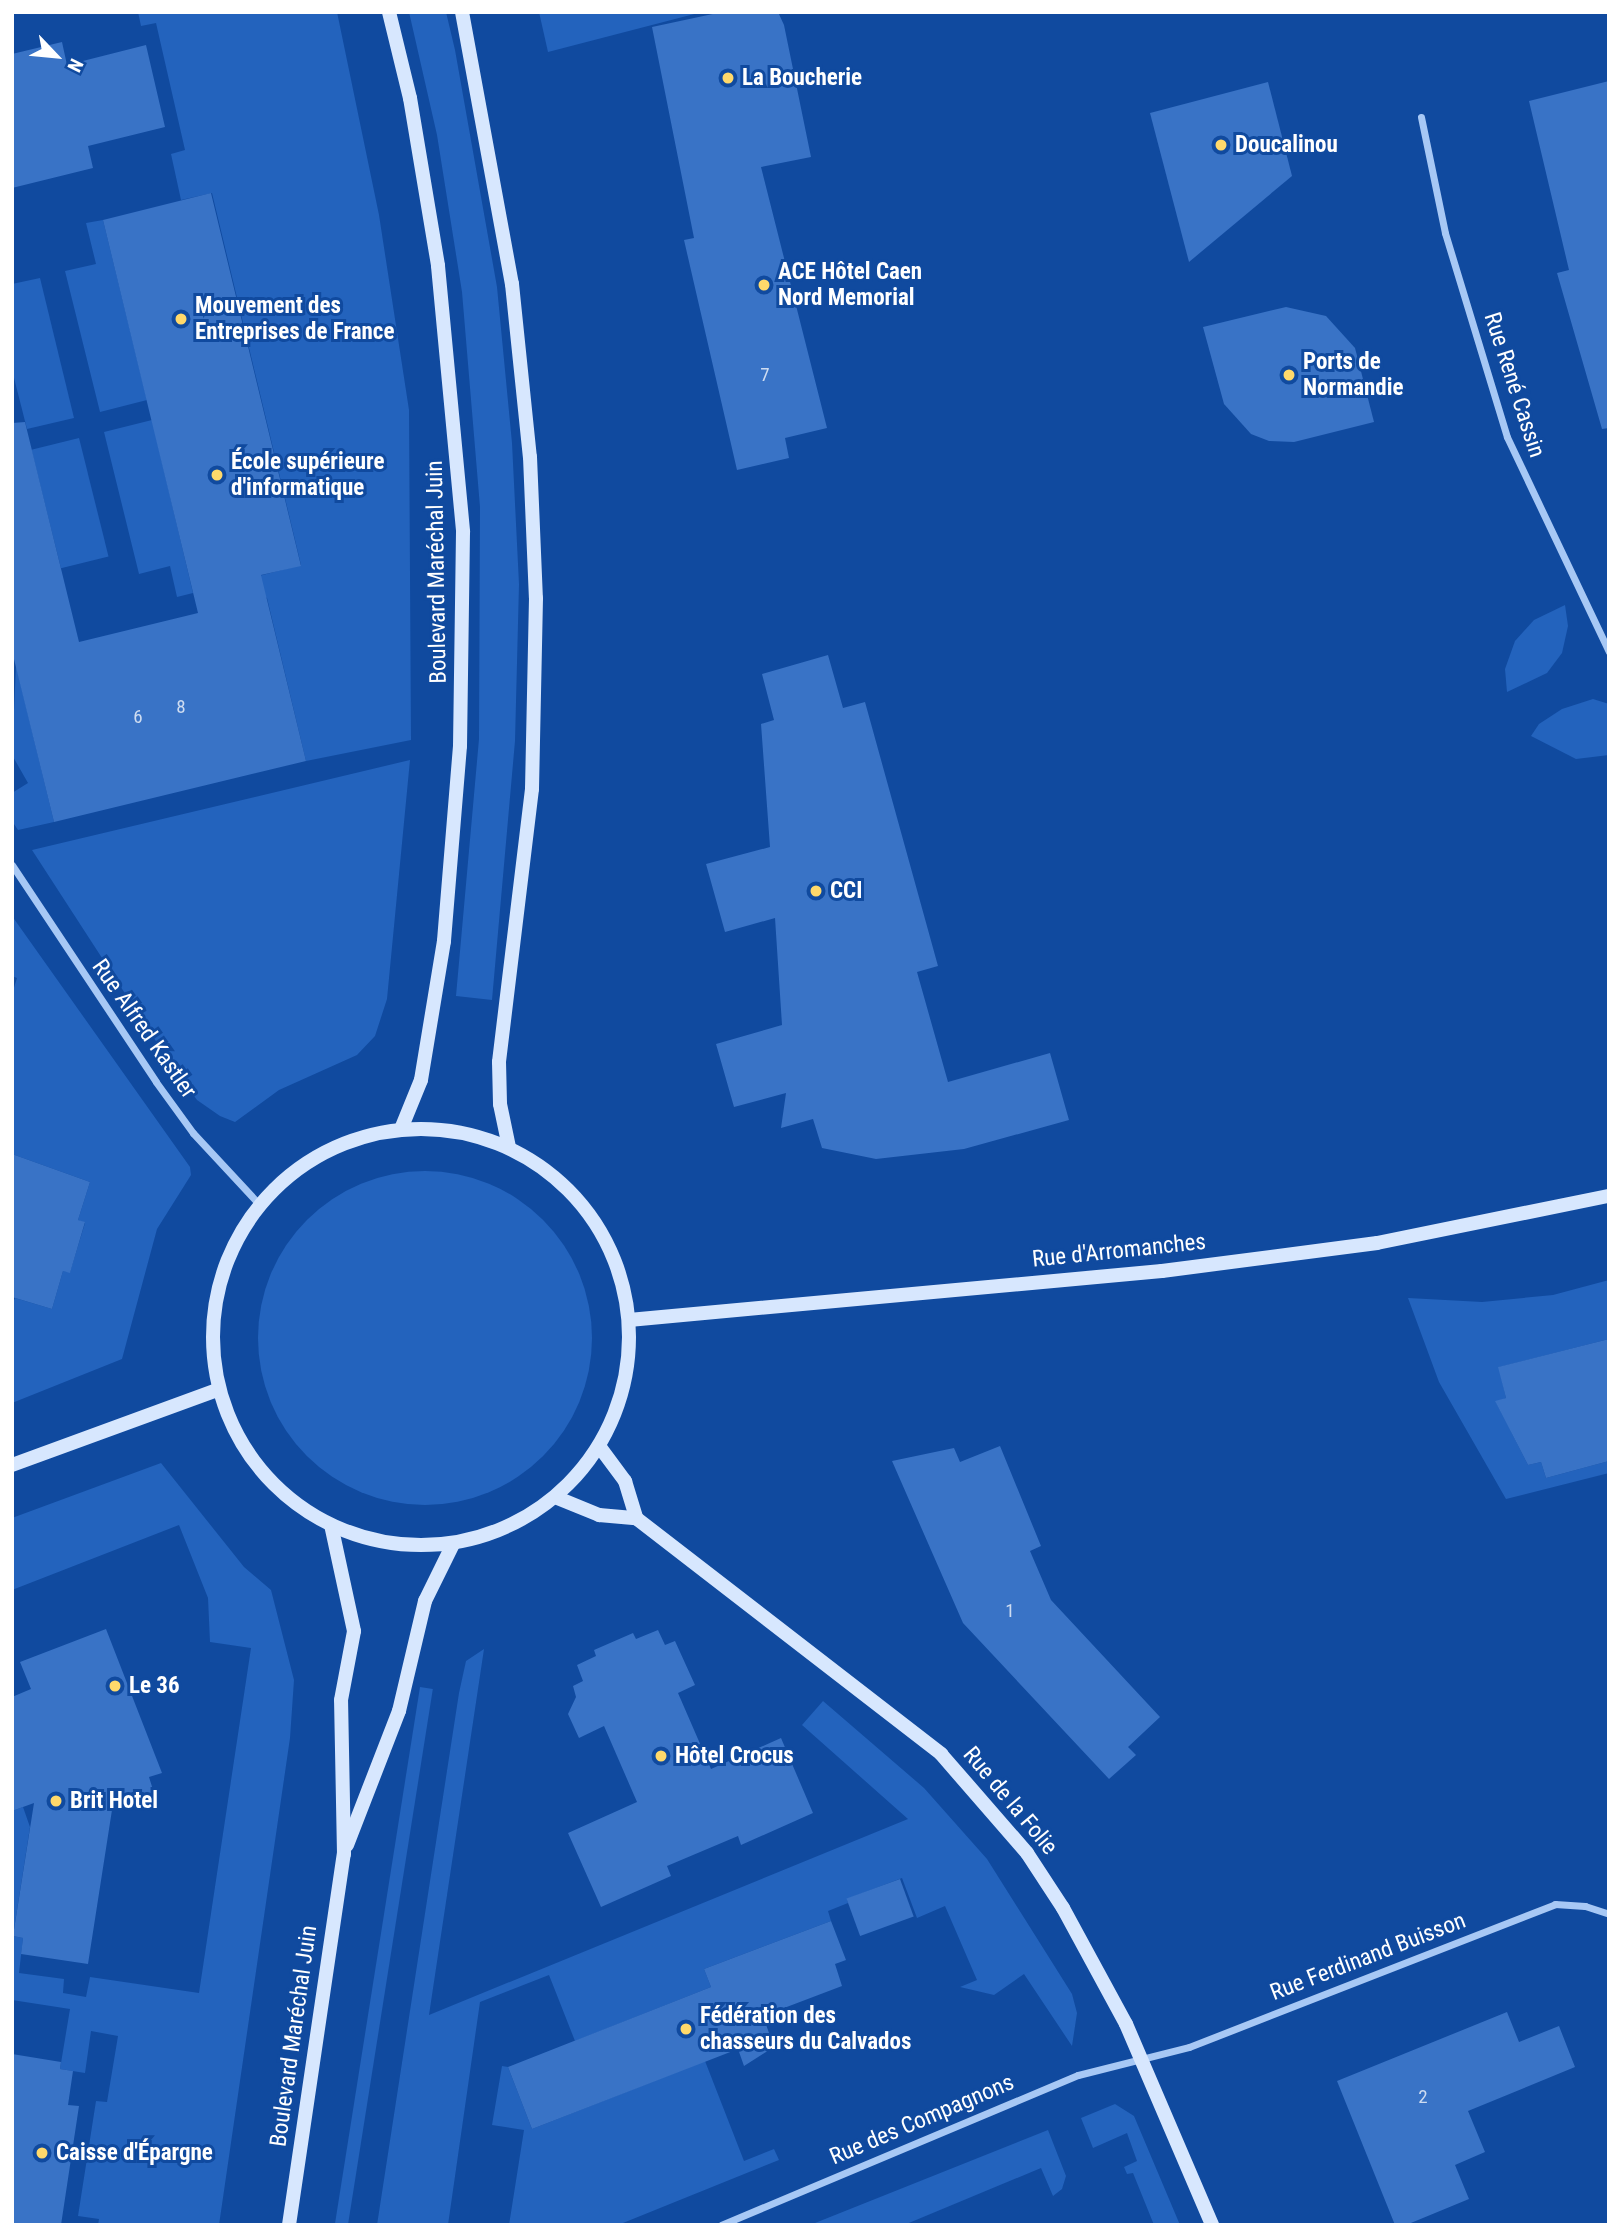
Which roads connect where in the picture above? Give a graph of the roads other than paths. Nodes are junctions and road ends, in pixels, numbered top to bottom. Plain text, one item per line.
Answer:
1 (389, 12) edge
2 (462, 12) edge
3 (1421, 117) dead end
4 (1609, 652) edge
5 (12, 864) edge
6 (401, 1129) junction
7 (509, 1147) junction
8 (1609, 1196) edge
9 (259, 1204) junction
10 (629, 1320) junction
11 (217, 1390) junction
12 (599, 1446) junction
13 (12, 1465) edge
14 (555, 1497) junction
15 (636, 1518) junction
16 (331, 1525) junction
17 (453, 1544) junction
18 (344, 1854) junction
19 (1609, 1914) edge
20 (1141, 2059) junction
21 (740, 2222) edge
22 (289, 2225) edge
23 (721, 2225) edge
24 (1212, 2225) edge

1 - 6 main road, Boulevard Maréchal Juin
2 - 7 main road
3 - 4 street, Rue René Cassin
5 - 9 street, Rue Alfred Kastler
6 - 7 main road
6 - 9 main road
7 - 10 main road
8 - 10 main road, Rue d'Arromanches
9 - 11 main road
10 - 12 main road
11 - 13 main road
11 - 16 main road
12 - 14 main road
12 - 15 main road
14 - 15 main road
14 - 17 main road
15 - 20 main road, Rue de la Folie
16 - 17 main road
16 - 18 main road, Boulevard Maréchal Juin
17 - 18 main road, Boulevard Maréchal Juin
18 - 22 main road, Boulevard Maréchal Juin
19 - 20 street, Rue Ferdinand Buisson
20 - 21 street, Rue des Compagnons
20 - 24 main road, Rue de la Folie
21 - 23 street, Rue des Compagnons

